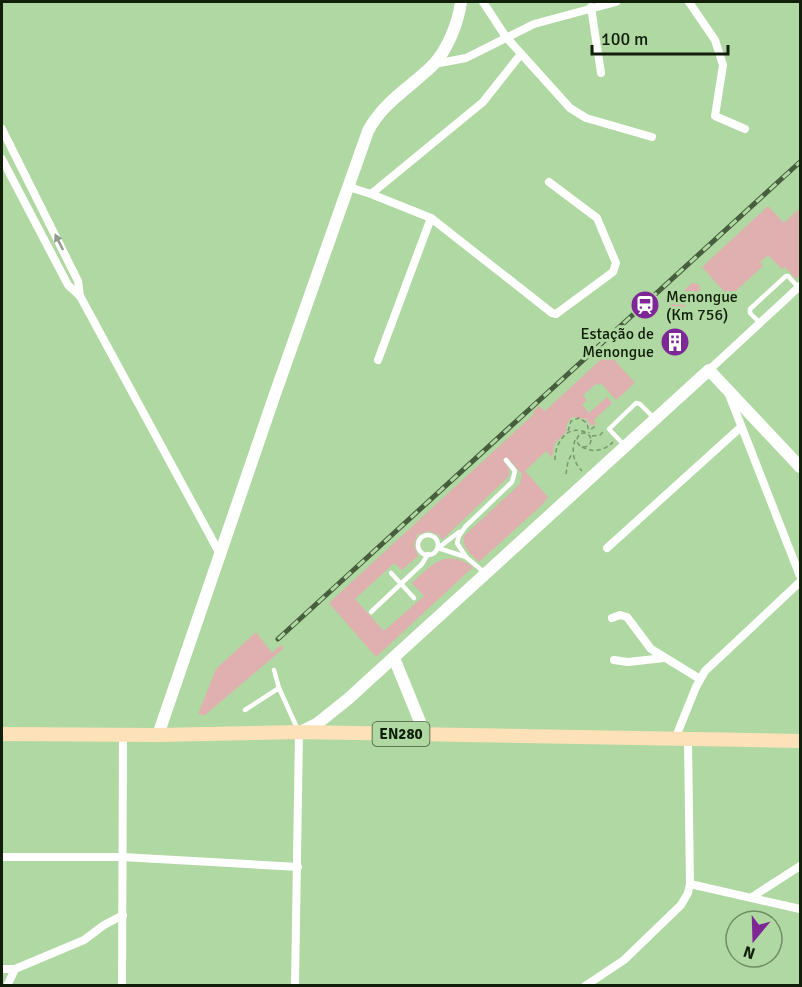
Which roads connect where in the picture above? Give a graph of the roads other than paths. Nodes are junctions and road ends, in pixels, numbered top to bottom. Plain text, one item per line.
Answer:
1 (461, 2) edge
2 (483, 2) edge
3 (616, 2) edge
4 (689, 2) edge
5 (591, 7) junction
6 (506, 37) junction
7 (521, 54) junction
8 (434, 63) junction
9 (601, 73) dead end
10 (2, 129) edge
11 (745, 129) dead end
12 (652, 137) dead end
13 (12, 151) junction
14 (2, 158) edge
15 (549, 182) dead end
16 (349, 187) junction
17 (371, 194) junction
18 (431, 218) junction
19 (800, 287) edge
20 (80, 296) junction
21 (760, 323) junction
22 (378, 360) dead end
23 (709, 370) junction
24 (726, 389) junction
25 (655, 419) junction
26 (741, 427) junction
27 (625, 446) junction
28 (506, 460) dead end
29 (801, 467) edge
30 (465, 527) junction
31 (438, 548) junction
32 (607, 548) dead end
33 (428, 554) junction
34 (220, 555) junction
35 (466, 557) junction
36 (390, 573) dead end
37 (486, 574) junction
38 (801, 576) edge
39 (801, 582) edge
40 (401, 585) junction
41 (414, 598) dead end
42 (371, 612) dead end
43 (612, 618) dead end
44 (394, 658) junction
45 (664, 658) junction
46 (614, 660) dead end
47 (274, 670) dead end
48 (700, 679) junction
49 (279, 688) junction
50 (245, 710) dead end
51 (299, 732) junction
52 (2, 734) edge
53 (123, 734) junction
54 (424, 734) junction
55 (158, 735) junction
56 (681, 740) junction
57 (801, 741) edge
58 (2, 857) edge
59 (122, 857) junction
60 (801, 866) edge
61 (298, 867) junction
62 (690, 884) junction
63 (752, 897) junction
64 (801, 909) edge
65 (123, 915) junction
66 (2, 969) edge
67 (15, 969) junction
68 (7, 986) edge
69 (122, 986) edge
70 (295, 986) edge
71 (585, 986) edge

1 - 8 street
2 - 6 street
3 - 5 street
4 - 11 street
5 - 6 street
5 - 9 street
6 - 7 street
6 - 8 street
7 - 12 street
7 - 17 street
8 - 16 street
10 - 13 street
13 - 14 street
20 -> 13 street
14 - 20 street
15 - 18 street
16 - 17 street
16 - 34 street
17 - 18 street
18 - 22 street
19 - 21 street
19 - 21 lane
20 - 34 street
21 - 23 street
23 - 24 street
23 - 25 street
24 - 26 street
24 - 29 street
25 - 27 street
25 - 27 lane
26 - 32 street
26 - 38 street
27 - 37 street
28 - 30 lane
30 - 31 lane
30 - 35 lane
31 - 33 lane
31 - 33 lane
31 - 35 lane
33 - 40 lane
34 - 55 street
35 - 37 lane
36 - 40 lane
37 - 44 street
39 - 48 street
40 - 41 lane
40 - 42 lane
43 - 45 street
44 - 51 street
44 - 54 street
45 - 46 street
45 - 48 street
47 - 49 lane
48 - 56 street
49 - 50 lane
49 - 51 lane
51 - 54 main road, EN280
51 - 55 main road, EN280
51 - 61 street
52 - 53 main road, EN280
53 - 55 main road, EN280
53 - 59 street
54 - 56 main road, EN280
56 - 57 main road, EN280
56 - 62 street
58 - 59 street
59 - 61 street
59 - 65 street
60 - 63 street
61 - 70 street
62 - 63 street
62 - 71 street
63 - 64 street
65 - 67 street
65 - 69 street
66 - 67 street
67 - 68 street

